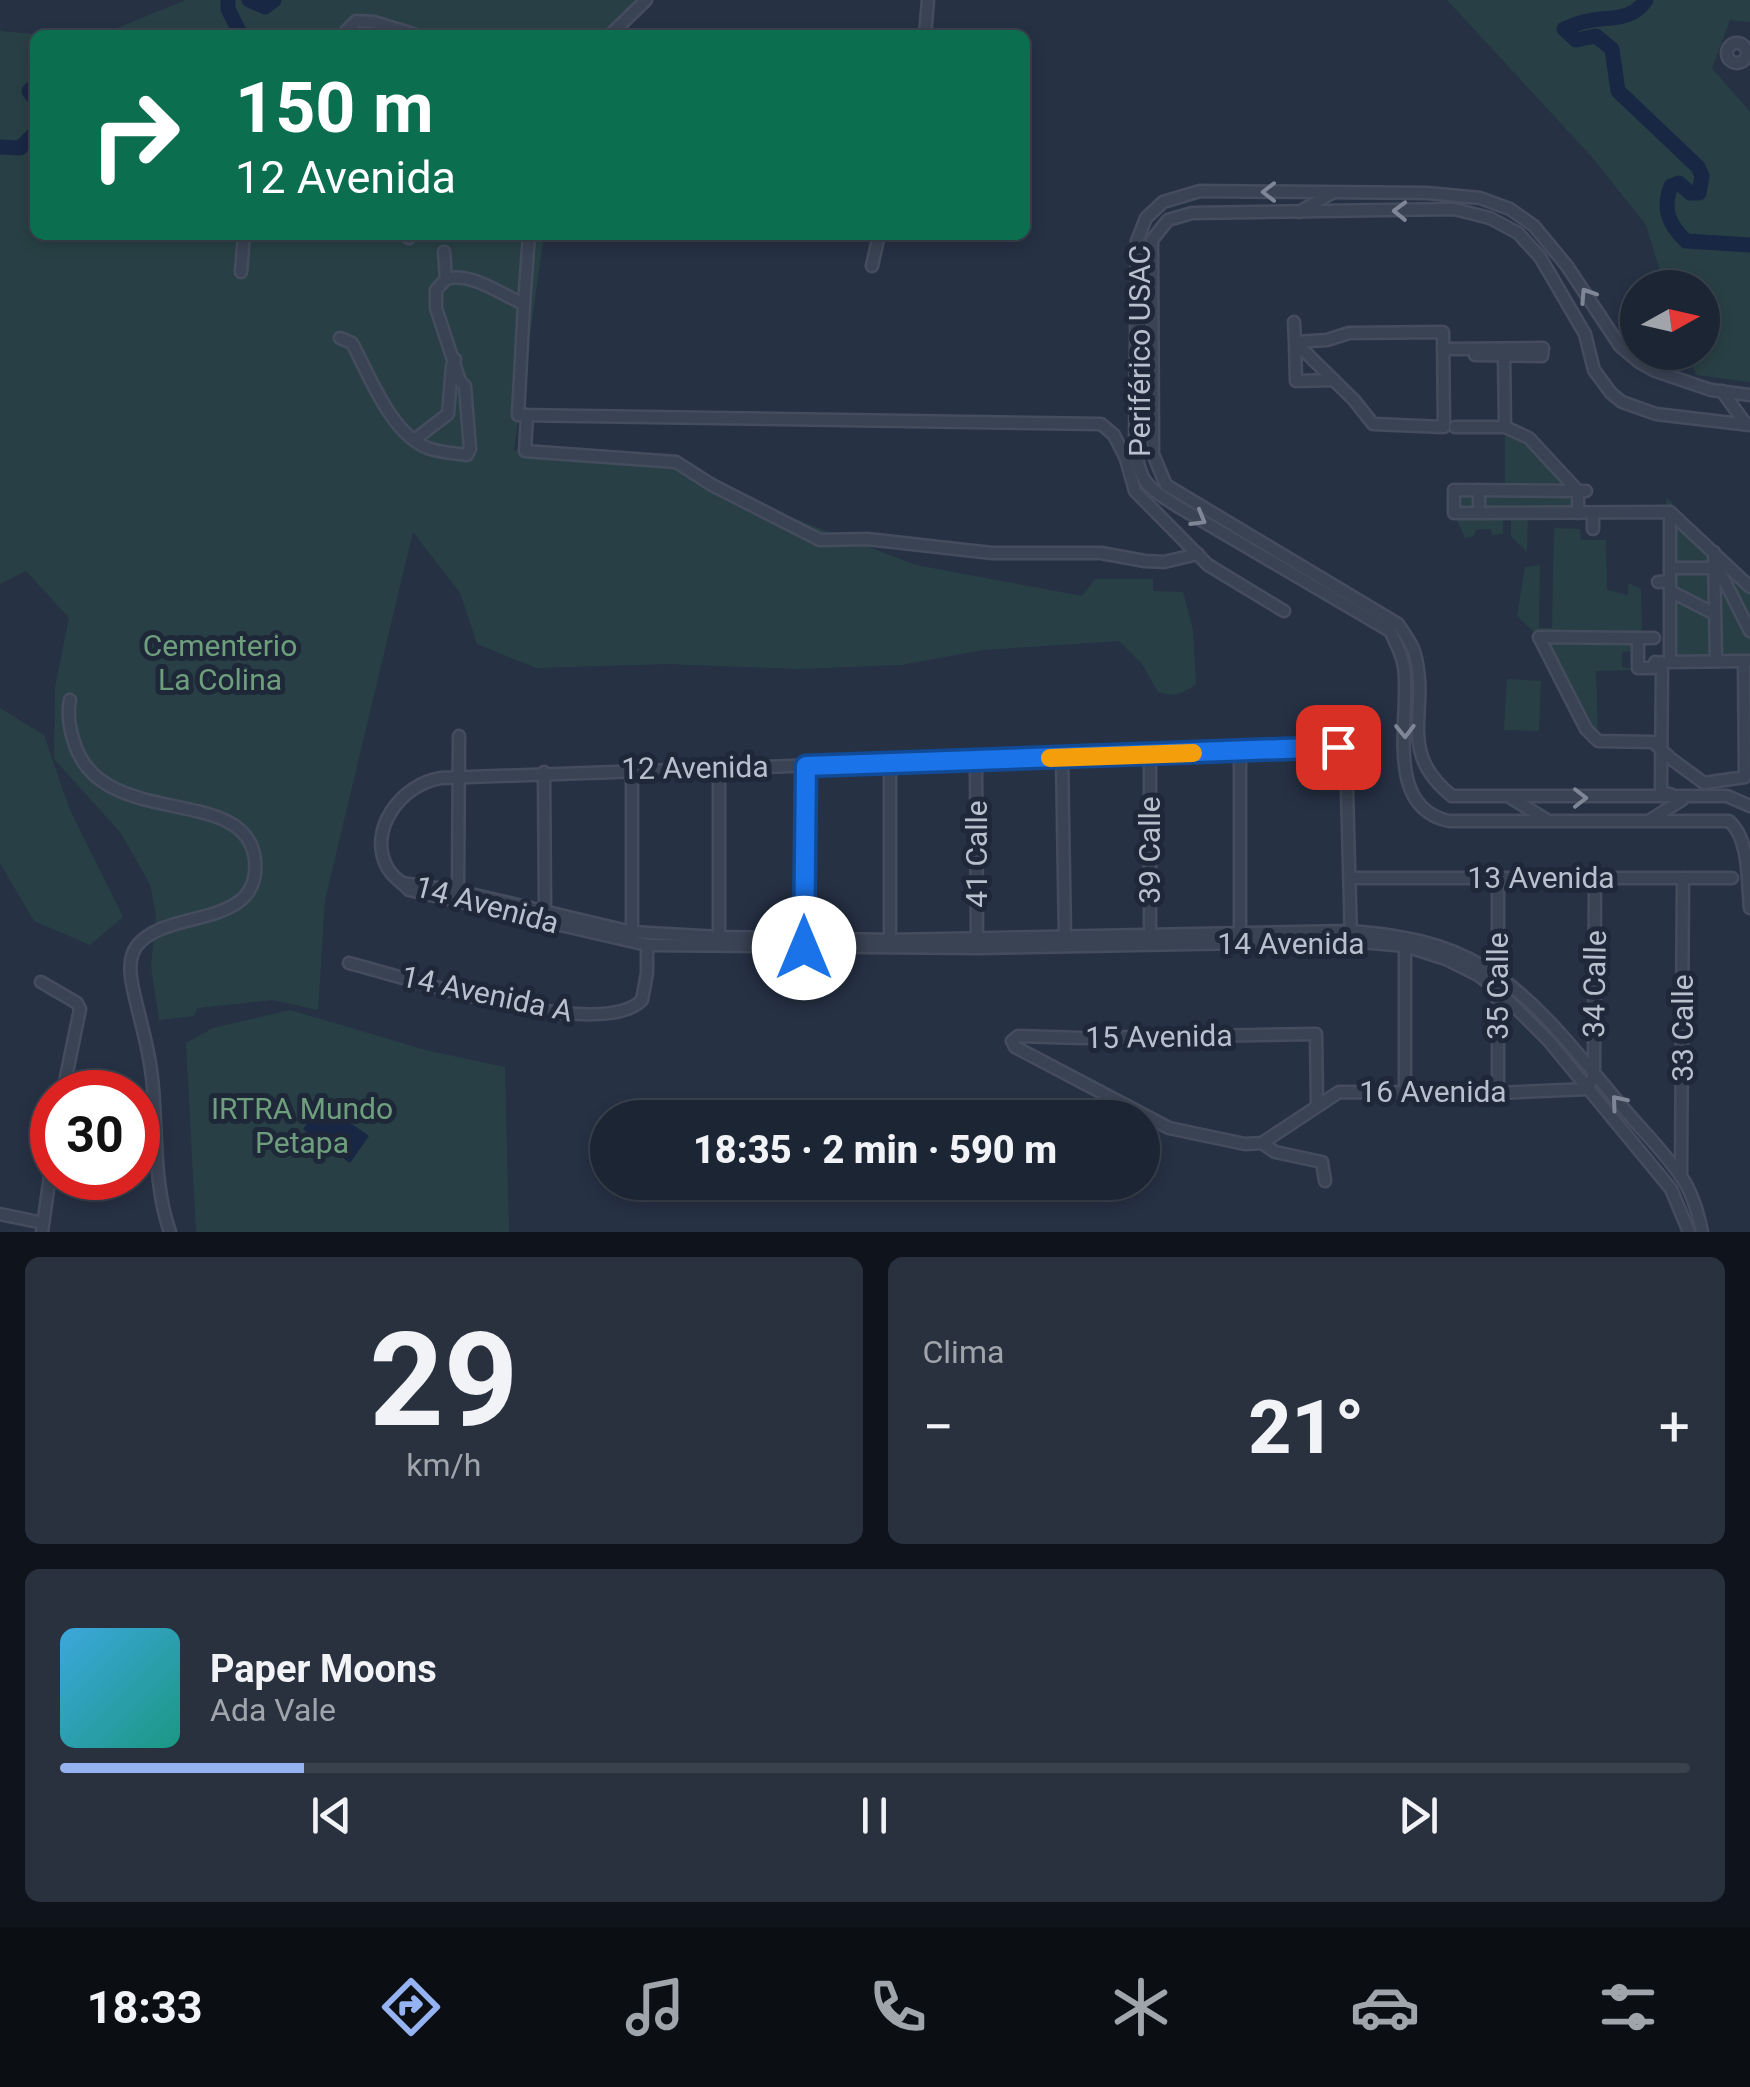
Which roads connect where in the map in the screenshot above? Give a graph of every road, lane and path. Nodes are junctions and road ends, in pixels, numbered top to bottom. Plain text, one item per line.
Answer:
1 (646, 0) edge
2 (928, 0) edge
3 (347, 30) edge
4 (400, 30) edge
5 (615, 30) edge
6 (925, 30) edge
7 (1333, 192) junction
8 (1427, 193) junction
9 (1454, 209) junction
10 (1298, 212) junction
11 (244, 240) edge
12 (528, 240) edge
13 (878, 240) edge
14 (444, 252) dead end
15 (872, 266) dead end
16 (241, 272) dead end
17 (446, 279) junction
18 (524, 304) junction
19 (1152, 322) junction
20 (1294, 322) dead end
21 (340, 338) dead end
22 (1295, 342) junction
23 (1444, 349) junction
24 (1475, 354) dead end
25 (1504, 354) junction
26 (1136, 358) junction
27 (455, 359) junction
28 (1334, 380) junction
29 (1722, 392) junction
30 (1750, 395) edge
31 (1135, 408) junction
32 (527, 415) junction
33 (1748, 424) edge
34 (1455, 426) dead end
35 (1505, 427) junction
36 (414, 440) junction
37 (1153, 454) junction
38 (1479, 490) junction
39 (1502, 490) junction
40 (1536, 491) junction
41 (1582, 491) junction
42 (1670, 512) junction
43 (1479, 513) junction
44 (1502, 513) junction
45 (1537, 513) junction
46 (1578, 513) junction
47 (1593, 513) junction
48 (1593, 529) dead end
49 (1198, 554) junction
50 (1670, 568) junction
51 (1720, 568) junction
52 (1666, 585) junction
53 (1750, 587) edge
54 (1284, 612) dead end
55 (1715, 614) junction
56 (1750, 631) edge
57 (1638, 638) junction
58 (1654, 638) junction
59 (1670, 638) junction
60 (1716, 661) junction
61 (1747, 661) edge
62 (1662, 662) junction
63 (70, 700) dead end
64 (460, 736) dead end
65 (1744, 739) edge
66 (1240, 751) junction
67 (1662, 751) junction
68 (1150, 754) junction
69 (1062, 758) junction
70 (976, 760) junction
71 (890, 763) junction
72 (806, 766) junction
73 (719, 768) junction
74 (632, 770) junction
75 (544, 772) junction
76 (459, 776) junction
77 (1744, 777) junction
78 (1510, 798) junction
79 (1686, 798) junction
80 (1750, 806) edge
81 (1547, 820) junction
82 (1649, 820) junction
83 (1350, 878) junction
84 (1498, 878) junction
85 (1595, 878) junction
86 (1683, 878) junction
87 (1732, 878) dead end
88 (402, 882) joint
89 (458, 896) junction
90 (1750, 908) edge
91 (546, 910) junction
92 (1240, 932) junction
93 (1351, 936) junction
94 (632, 937) junction
95 (719, 937) junction
96 (1065, 937) junction
97 (890, 940) junction
98 (1150, 940) junction
99 (805, 942) junction
100 (978, 942) junction
101 (647, 945) junction
102 (1405, 946) junction
103 (349, 963) dead end
104 (1498, 977) junction
105 (41, 982) dead end
106 (1499, 991) junction
107 (67, 1070) edge
108 (1594, 1074) junction
109 (1588, 1089) junction
110 (1405, 1093) junction
111 (1498, 1093) junction
112 (1318, 1105) junction
113 (1262, 1143) junction
114 (1682, 1177) junction
115 (1326, 1181) dead end
116 (46, 1200) edge
117 (0, 1214) edge
118 (42, 1228) edge
119 (170, 1232) edge
120 (1690, 1232) edge
121 (1702, 1232) edge

1 - 5 street
2 - 6 street
3 - 4 street
7 - 8 street, Periférico USAC
7 - 10 street
7 -> 26 street, Periférico USAC
8 - 9 street
29 -> 8 street, Periférico USAC
9 -> 10 street, Periférico USAC
9 - 33 street, Periférico USAC
10 - 19 street, Periférico USAC
11 - 16 street
12 - 18 street
13 - 15 street
14 - 17 street
17 - 18 street
17 - 27 street
18 - 32 street
19 - 26 street
19 - 37 street, Periférico USAC
20 - 22 street
21 - 36 street
22 - 23 street
22 - 28 street
22 - 28 street
23 - 25 street
23 - 28 street
24 - 25 street
25 - 35 street
26 - 31 street, Periférico USAC
27 - 36 street
27 - 36 street
29 - 30 street, Periférico USAC
29 - 33 street
31 - 37 street
31 -> 81 street, Periférico USAC
32 - 49 street
32 - 49 street
34 - 35 street
35 - 41 street
37 - 78 street, Periférico USAC
38 - 39 street
38 - 43 street
38 - 43 street
39 - 40 street
39 - 44 street
40 - 41 street
40 - 45 street
41 - 46 street
42 - 47 street
42 - 50 street
42 - 51 street
43 - 44 street
44 - 45 street
45 - 46 street
46 - 47 street
47 - 48 street
49 - 54 street
50 - 51 street
50 - 52 street
51 - 53 street
51 - 55 street
51 - 56 street
52 - 55 street
52 - 59 street
55 - 60 street
57 - 58 street
57 - 62 street
57 - 67 street
58 - 59 street
58 - 62 street
59 - 62 street
60 - 61 street
60 - 62 street
61 - 65 street
62 - 67 street
63 - 119 street
64 - 76 street
65 - 77 street
66 - 68 street, 12 Avenida
66 - 83 street, 12 Avenida
66 - 92 street
67 - 77 street
67 - 77 street
68 - 69 street, 12 Avenida
68 - 98 street, 39 Calle
69 - 70 street, 12 Avenida
69 - 96 street
70 - 71 street, 12 Avenida
70 - 100 street, 41 Calle
71 - 72 street, 12 Avenida
71 - 97 street
72 - 73 street, 12 Avenida
72 - 99 street
73 - 74 street, 12 Avenida
73 - 95 street
74 - 75 street, 12 Avenida
74 - 94 street
75 - 76 street, 12 Avenida
75 - 91 street
76 - 88 street, 12 Avenida
76 - 89 street
78 -> 79 street, Periférico USAC
78 - 81 street
79 - 80 street, Periférico USAC
79 - 82 street
81 - 82 street, Periférico USAC
82 - 90 street, Periférico USAC
83 - 84 street, 13 Avenida
83 - 93 street
84 - 85 street, 13 Avenida
84 - 104 street, 35 Calle
85 - 86 street, 13 Avenida
85 - 108 street, 34 Calle
86 - 87 street, 13 Avenida
86 - 114 street, 33 Calle
88 - 89 street, 14 Avenida
89 - 91 street, 14 Avenida
89 - 94 street, 14 Avenida
91 - 94 street, 14 Avenida
92 - 93 street, 14 Avenida
92 - 98 street, 14 Avenida
93 - 98 street, 14 Avenida
93 - 102 street, 14 Avenida
93 - 104 street, 14 Avenida
94 - 95 street, 14 Avenida
94 - 101 street, 14 Avenida
95 - 99 street, 14 Avenida
96 - 98 street, 14 Avenida
96 - 100 street, 14 Avenida
97 - 99 street, 14 Avenida
97 - 100 street, 14 Avenida
98 - 100 street, 14 Avenida
99 - 100 street, 14 Avenida
99 - 101 street, 14 Avenida
101 - 103 street, 14 Avenida A
102 - 106 street, 14 Avenida
102 - 110 street
104 - 106 street, 35 Calle
104 - 108 street, 14 Avenida
105 - 107 street
106 - 109 street, 14 Avenida
106 - 111 street, 35 Calle
108 - 109 street, 34 Calle
114 -> 108 street, 14 Avenida
109 - 111 street, 16 Avenida
109 - 120 street, 14 Avenida
110 - 111 street, 16 Avenida
110 - 112 street, 16 Avenida
112 - 113 street, 16 Avenida
112 - 113 street, 15 Avenida
113 - 115 street
114 - 121 street
116 - 118 street
117 - 118 street

